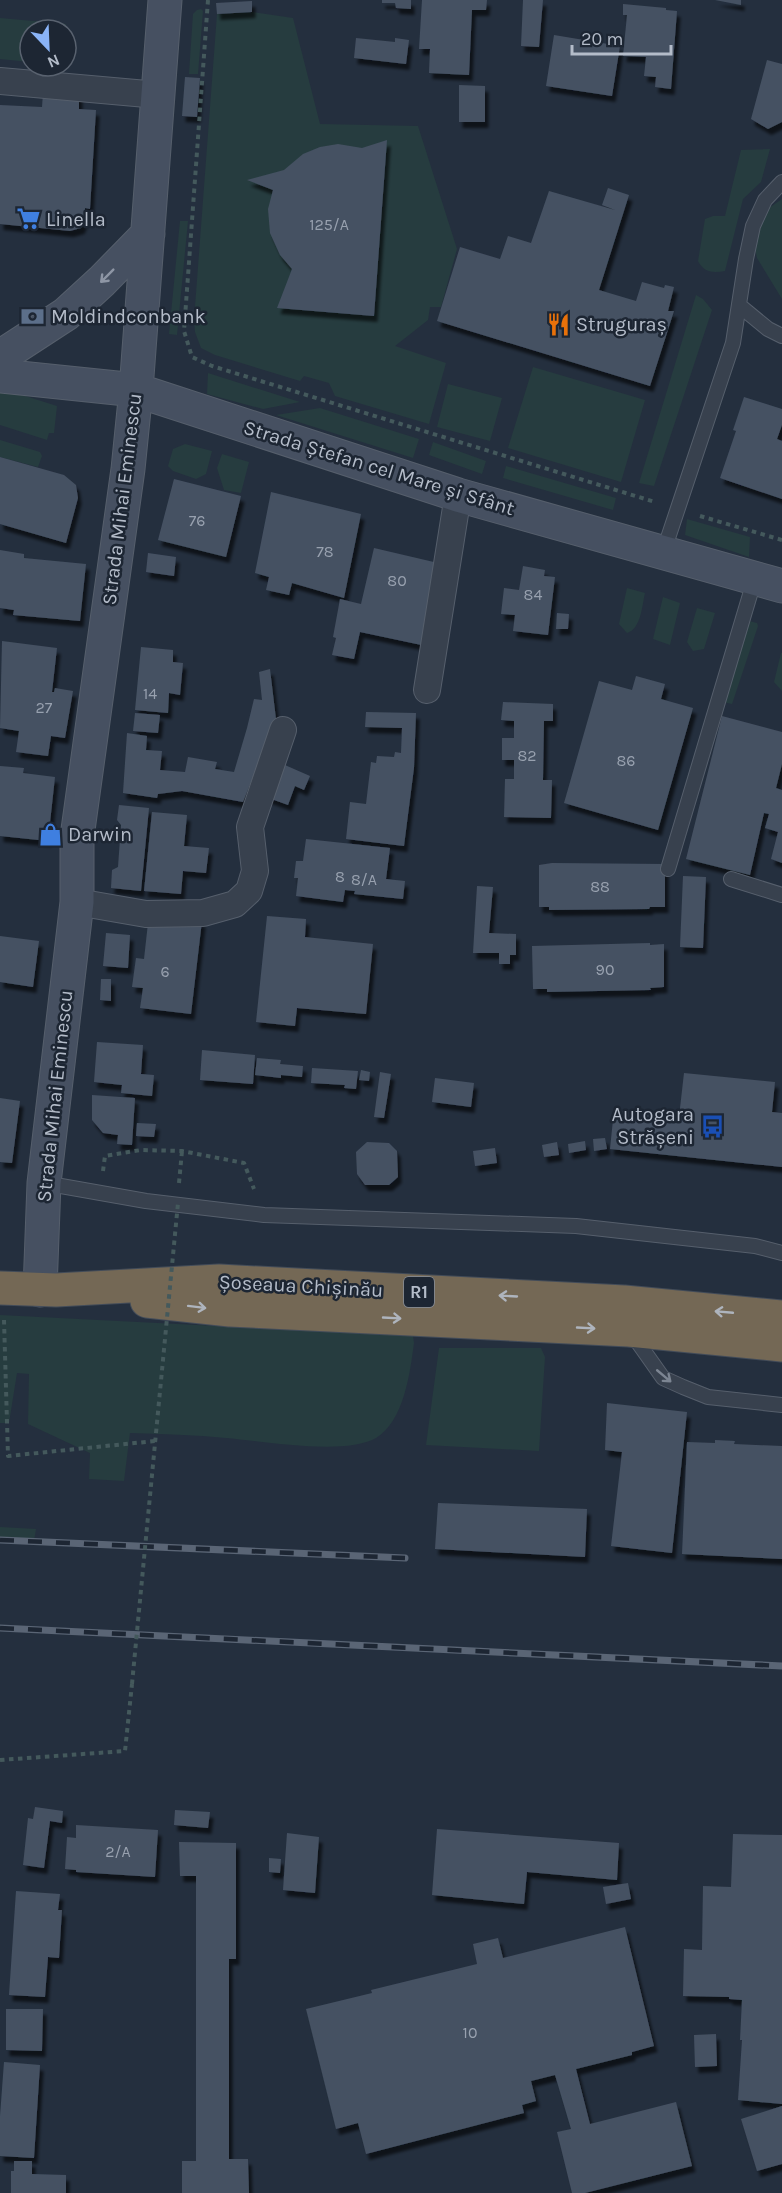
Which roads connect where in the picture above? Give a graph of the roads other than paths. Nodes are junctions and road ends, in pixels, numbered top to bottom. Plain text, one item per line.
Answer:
1 (165, 0) edge
2 (0, 81) edge
3 (158, 95) junction
4 (782, 182) edge
5 (148, 234) junction
6 (740, 306) junction
7 (782, 336) edge
8 (0, 357) edge
9 (0, 376) edge
10 (136, 390) junction
11 (458, 495) junction
12 (663, 553) junction
13 (768, 582) edge
14 (427, 690) dead end
15 (284, 730) dead end
16 (668, 869) dead end
17 (731, 879) dead end
18 (782, 895) edge
19 (77, 902) junction
20 (44, 1183) junction
21 (782, 1253) edge
22 (1, 1288) edge
23 (48, 1290) junction
24 (782, 1317) edge
25 (629, 1330) junction
26 (782, 1345) edge
27 (782, 1405) edge

1 - 3 main road, Strada Mihai Eminescu
2 - 3 street
3 - 5 main road, Strada Mihai Eminescu
4 - 6 lane
5 -> 8 main road
5 - 10 main road, Strada Mihai Eminescu
6 - 7 lane
6 - 12 lane
9 - 10 main road, Strada Ștefan cel Mare și Sfânt
10 - 11 main road, Strada Ștefan cel Mare și Sfânt
10 - 19 main road, Strada Mihai Eminescu
11 - 12 main road, Strada Ștefan cel Mare și Sfânt
11 - 14 street
12 - 13 main road, Strada Ștefan cel Mare și Sfânt
13 - 16 lane, Strada Ștefan cel Mare și Sfânt
15 - 19 street
17 - 18 lane
19 - 20 main road, Strada Mihai Eminescu
20 - 21 lane
20 - 23 main road, Strada Mihai Eminescu
22 - 23 highway, Șoseaua Chișinău / R1
24 -> 23 highway, Șoseaua Chișinău / R1
23 -> 25 highway
25 - 26 highway
25 -> 27 lane

